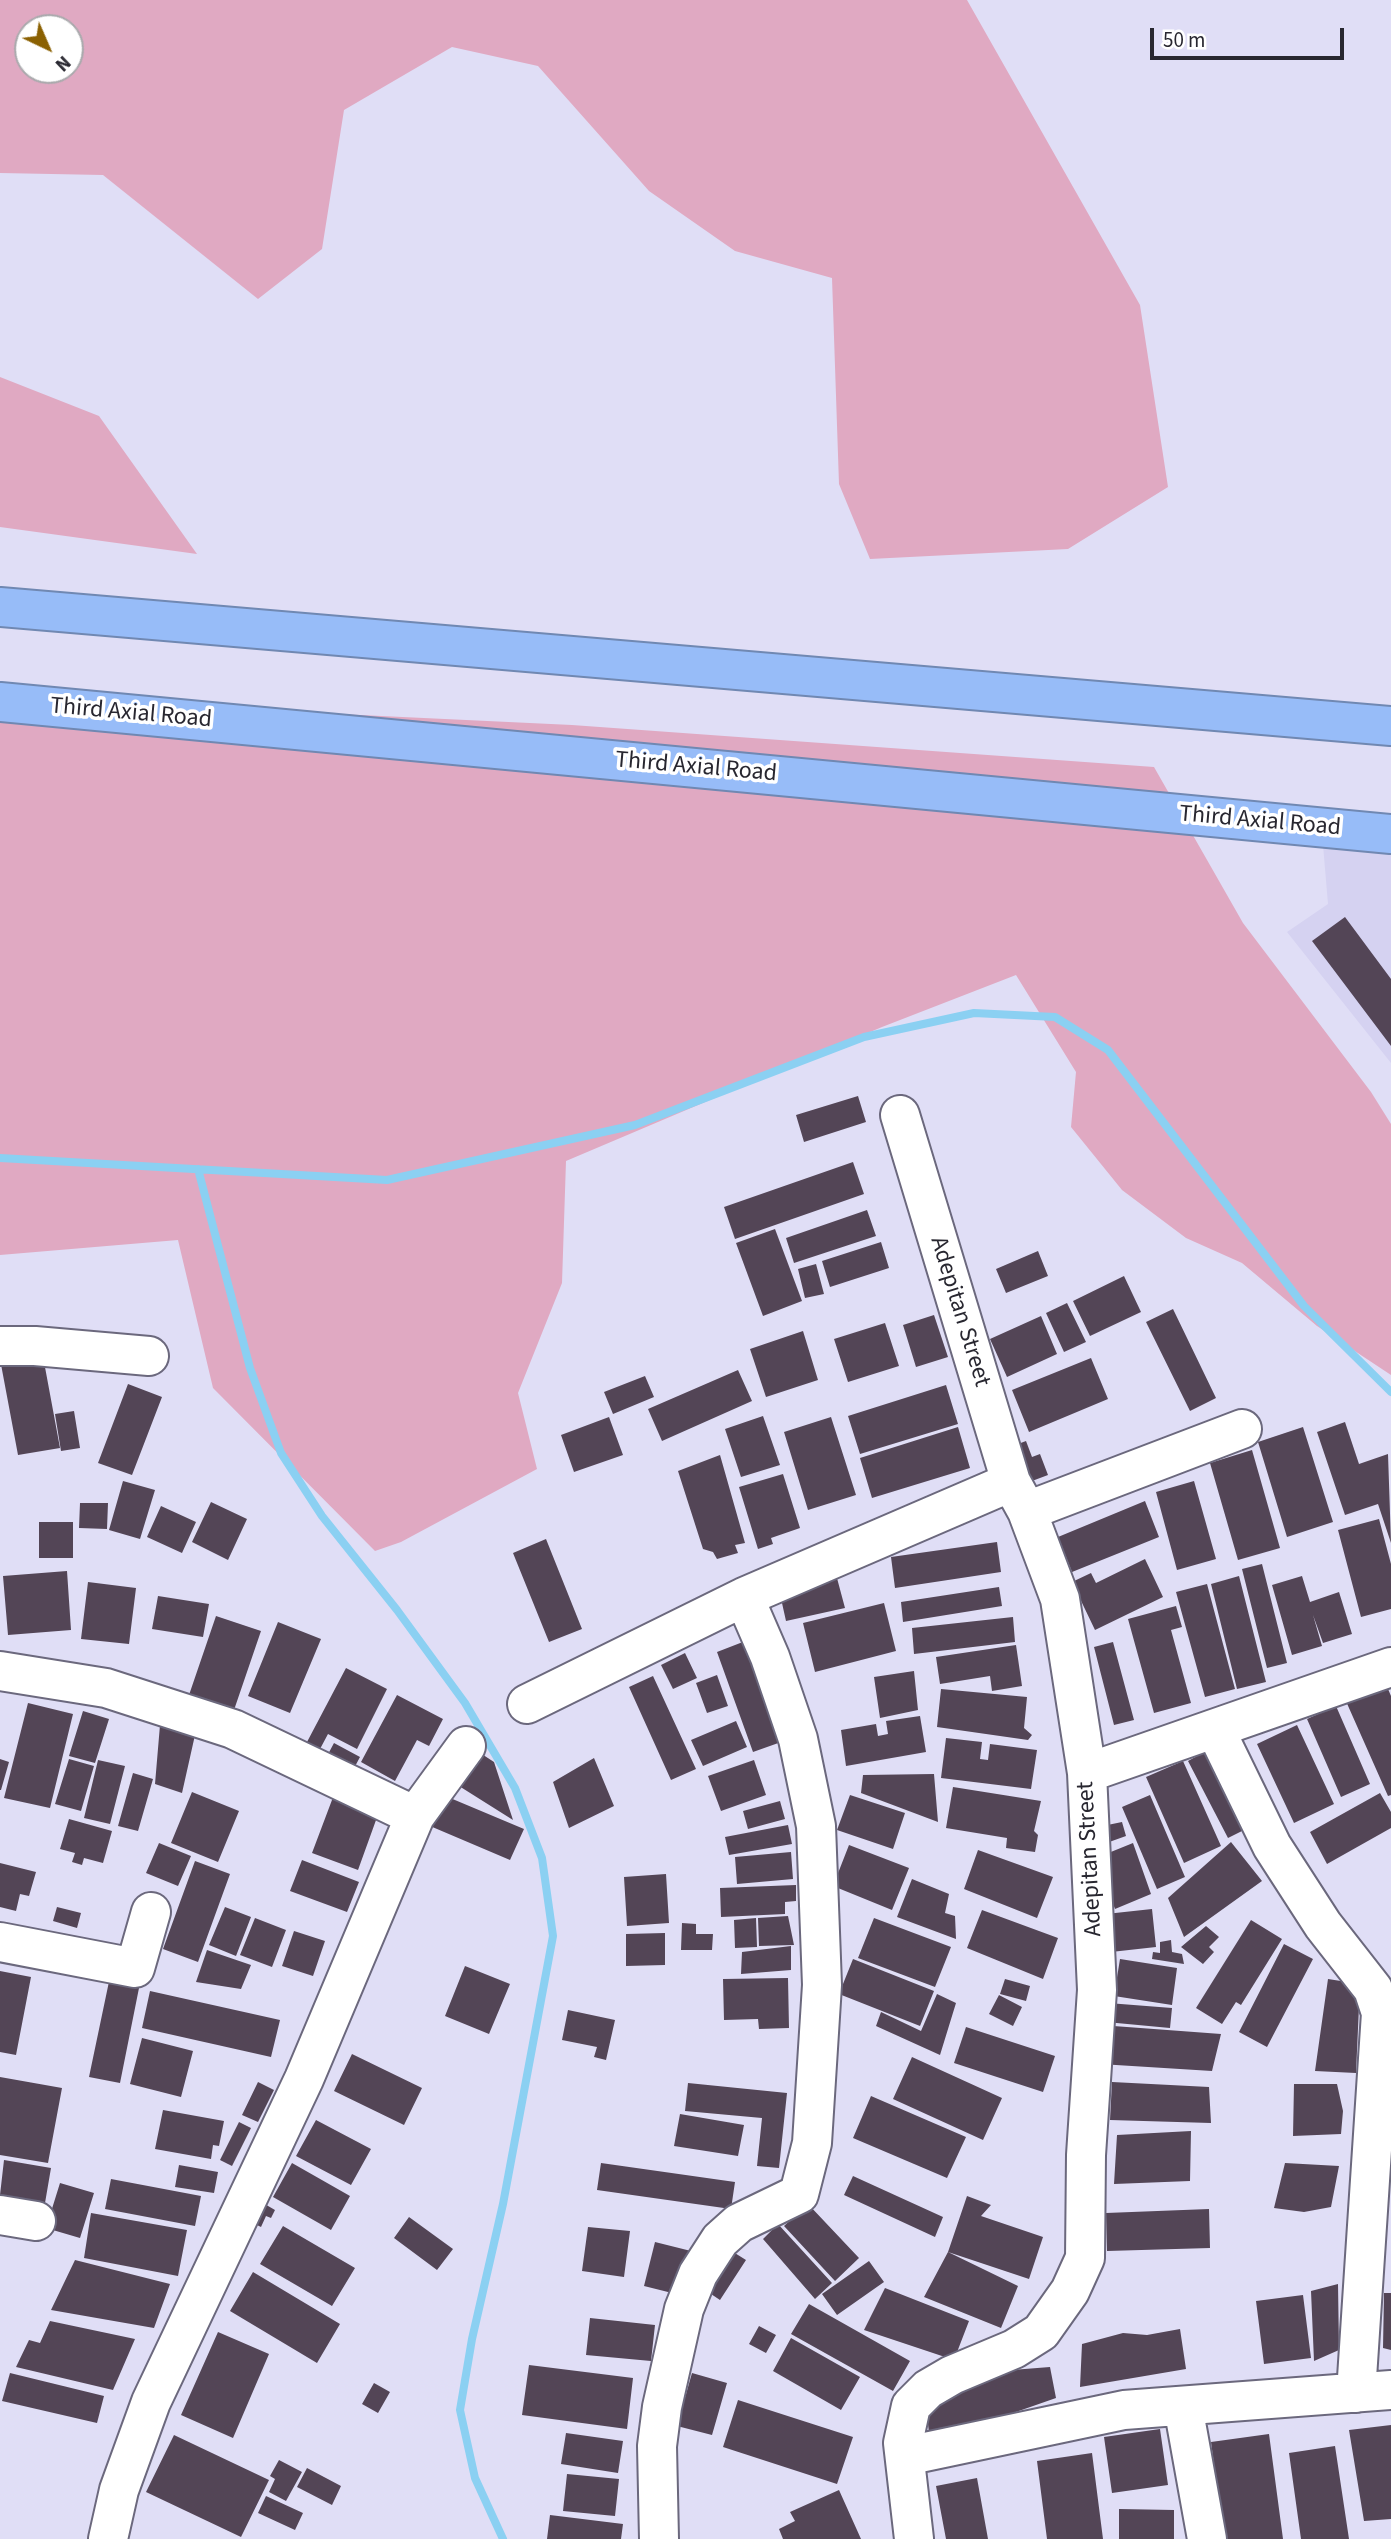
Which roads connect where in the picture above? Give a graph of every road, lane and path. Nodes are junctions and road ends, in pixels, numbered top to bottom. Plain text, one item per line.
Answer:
1 (0, 607) edge
2 (0, 702) edge
3 (1391, 726) edge
4 (1391, 834) edge
5 (900, 1115) dead end
6 (0, 1346) edge
7 (149, 1356) dead end
8 (1242, 1429) dead end
9 (1019, 1497) junction
10 (744, 1597) junction
11 (1391, 1667) edge
12 (0, 1671) edge
13 (527, 1704) dead end
14 (1215, 1729) junction
15 (466, 1746) dead end
16 (1087, 1773) junction
17 (415, 1816) junction
18 (151, 1912) dead end
19 (0, 1942) edge
20 (1374, 2392) edge
21 (1183, 2406) junction
22 (906, 2456) junction
23 (108, 2539) edge
24 (659, 2539) edge
25 (914, 2539) edge
26 (1207, 2539) edge

1 - 3 highway
2 - 4 highway, Third Axial Road
5 - 9 street, Adepitan Street
6 - 7 street
8 - 9 street
9 - 10 street
9 - 16 street, Adepitan Street
10 - 13 street
10 - 24 street
11 - 14 street
12 - 17 street
14 - 16 street
14 - 20 street
15 - 17 street
16 - 22 street, Adepitan Street
17 - 23 street
18 - 19 street
20 - 21 street
21 - 22 street
21 - 26 street
22 - 25 street, Adepitan Street

